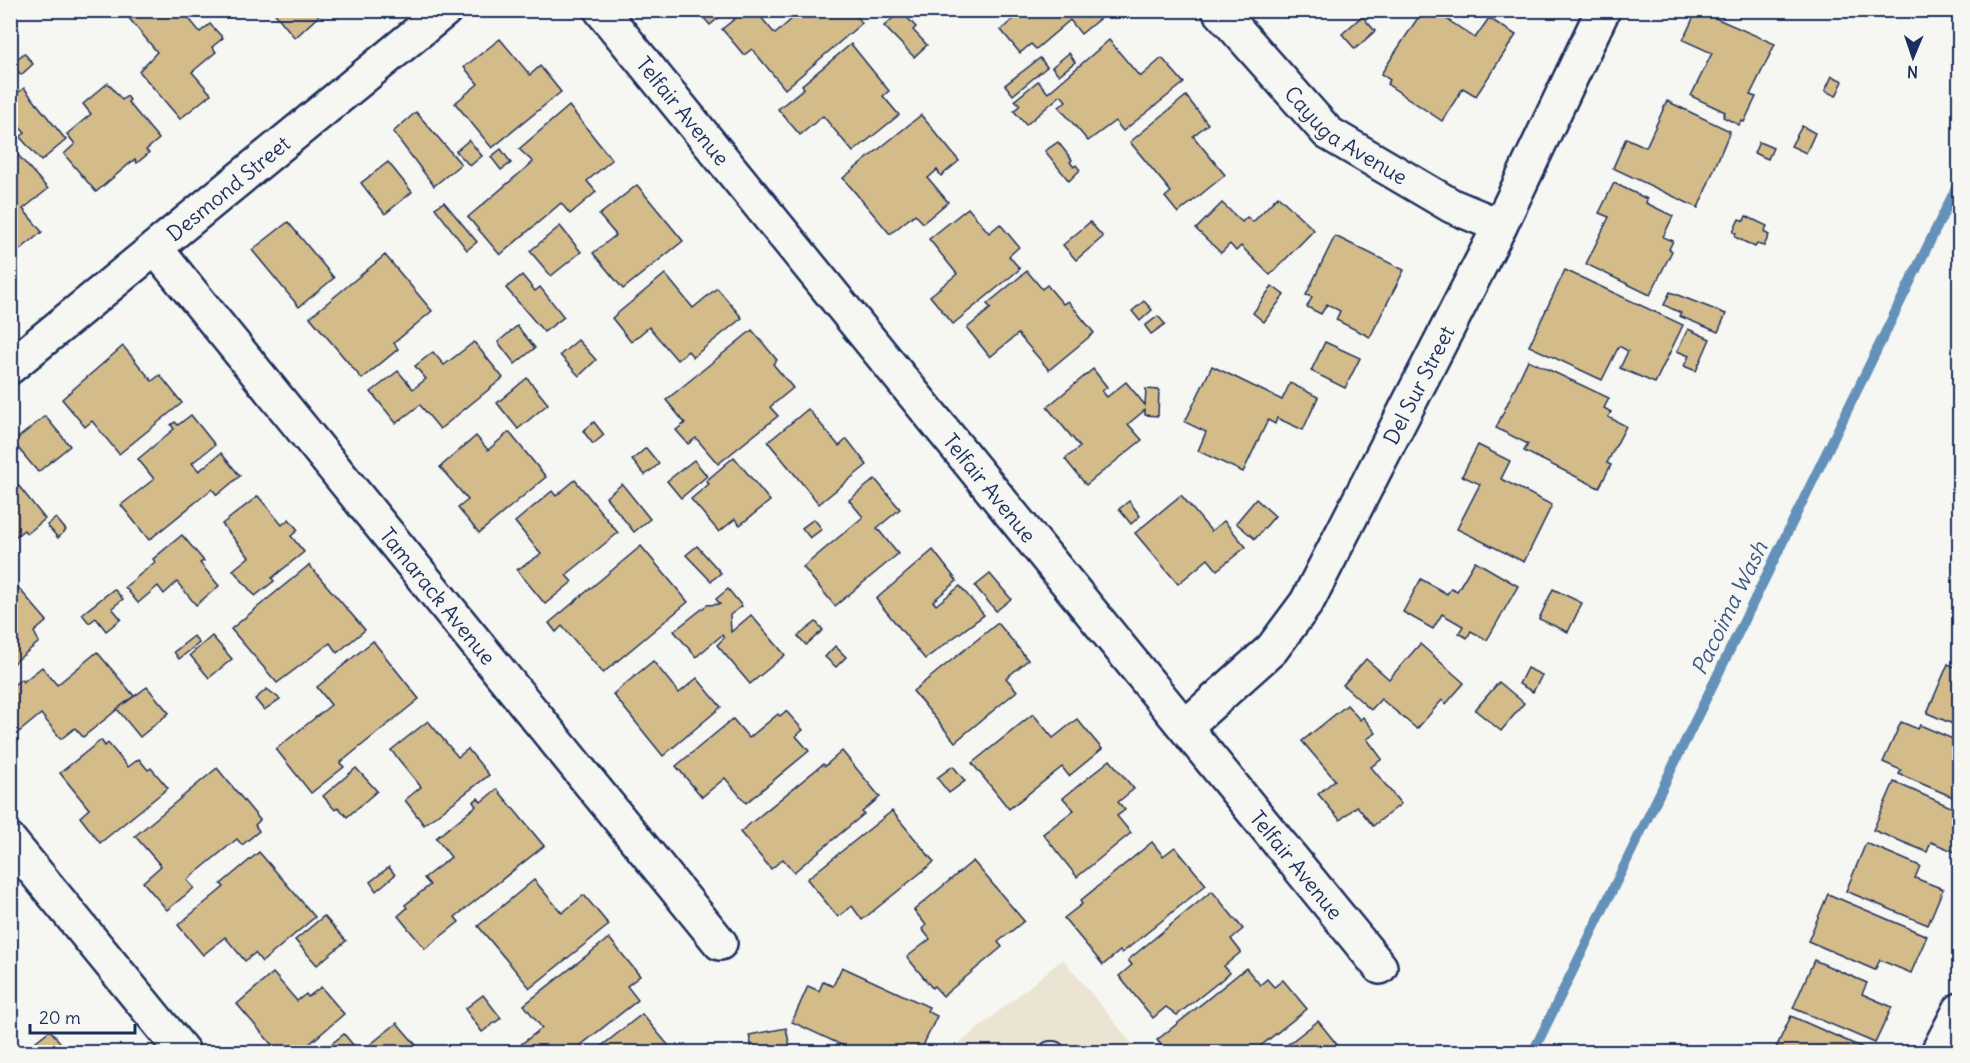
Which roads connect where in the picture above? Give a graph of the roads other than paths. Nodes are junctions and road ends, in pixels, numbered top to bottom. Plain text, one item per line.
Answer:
1 (446, 10) edge
2 (601, 10) edge
3 (1219, 10) edge
4 (1603, 10) edge
5 (1500, 226) junction
6 (156, 249) junction
7 (10, 367) edge
8 (1186, 726) junction
9 (10, 841) edge
10 (720, 943) dead end
11 (1380, 967) dead end
12 (1959, 1010) edge
13 (183, 1053) edge
14 (1938, 1053) edge

1 - 6 street, Desmond Street
2 - 8 street, Telfair Avenue
3 - 5 street, Cayuga Avenue
4 - 5 street, Del Sur Street
5 - 8 street, Del Sur Street
6 - 7 street, Desmond Street
6 - 10 street, Tamarack Avenue
8 - 11 street, Telfair Avenue
9 - 13 street
12 - 14 street

